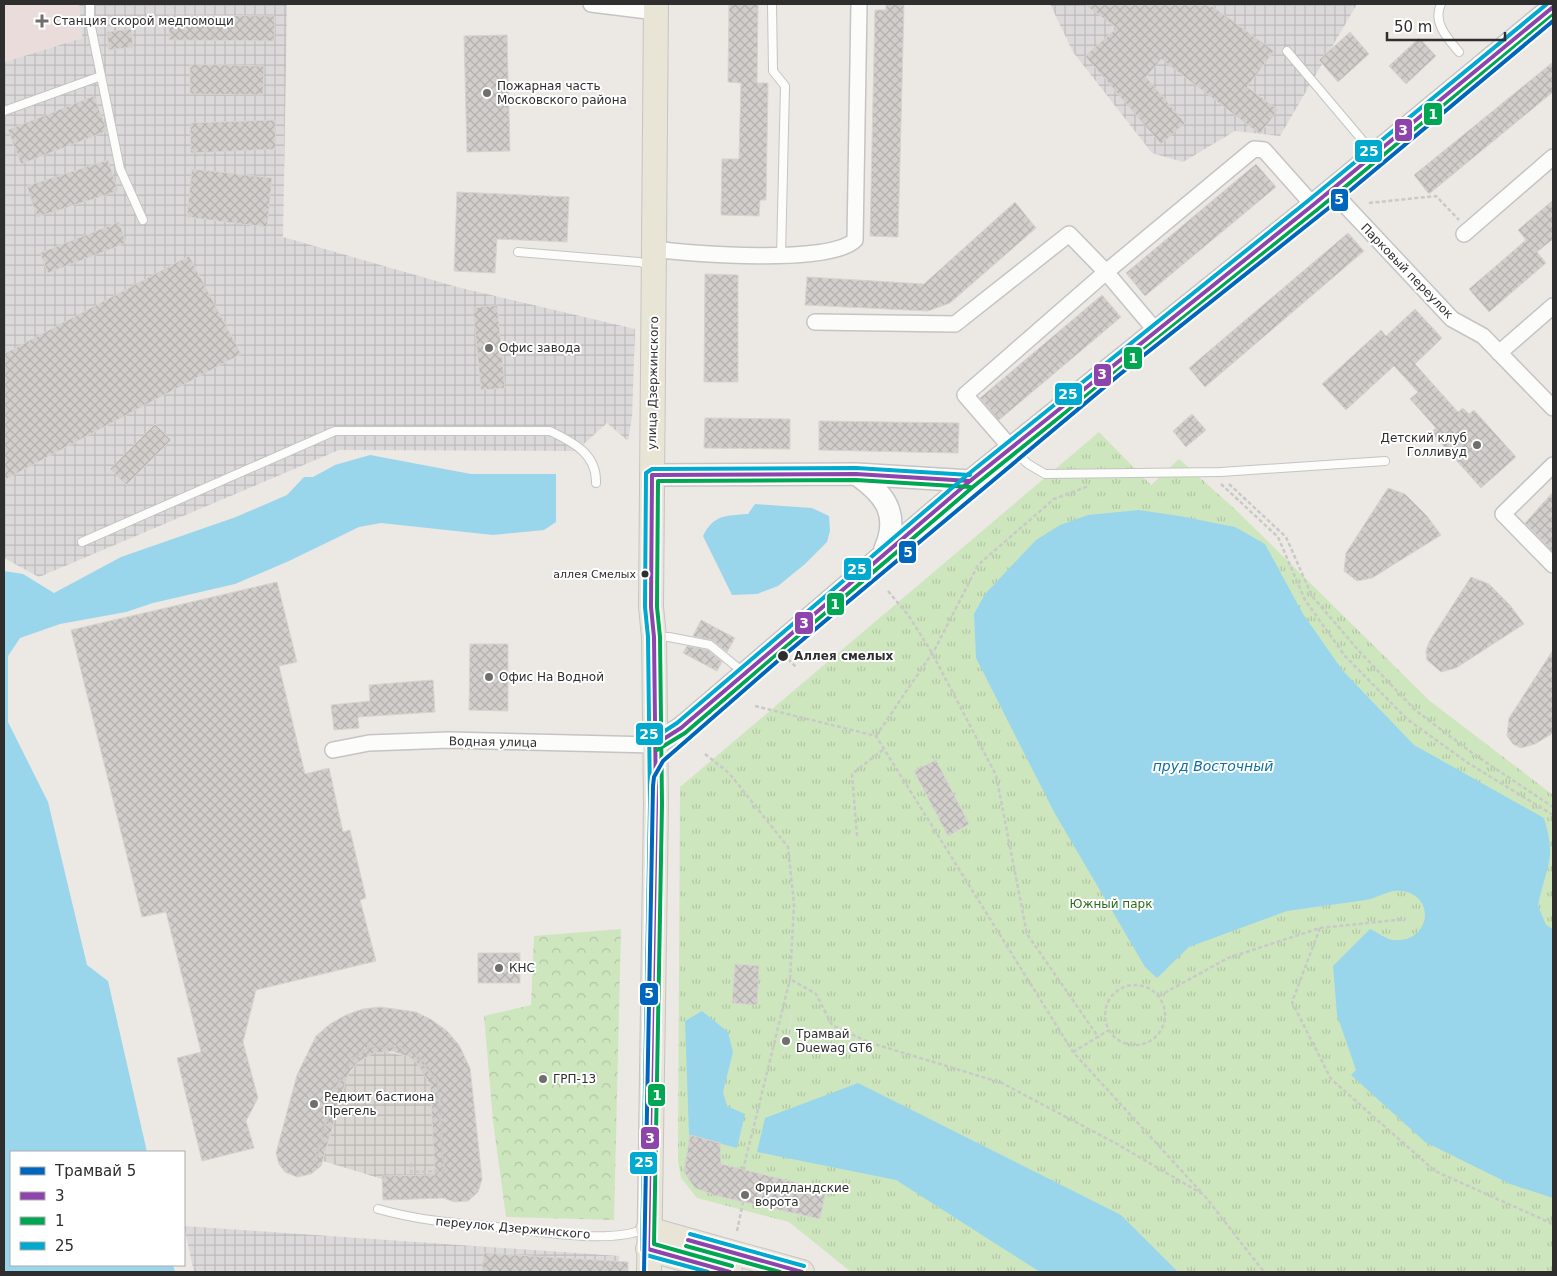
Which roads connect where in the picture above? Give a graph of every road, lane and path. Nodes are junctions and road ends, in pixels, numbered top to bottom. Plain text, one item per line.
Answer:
1 (90, 4) edge
2 (591, 4) edge
3 (772, 4) edge
4 (859, 4) edge
5 (1441, 4) edge
6 (1553, 7) edge
7 (656, 8) edge
8 (1287, 51) dead end
9 (1459, 52) dead end
10 (101, 76) junction
11 (4, 111) edge
12 (1374, 154) junction
13 (1553, 156) edge
14 (1331, 190) junction
15 (1369, 203) dead end
16 (1313, 205) junction
17 (143, 220) dead end
18 (1466, 232) joint
19 (518, 252) dead end
20 (781, 256) junction
21 (655, 258) junction
22 (1106, 272) junction
23 (1553, 306) edge
24 (816, 322) dead end
25 (1156, 331) junction
26 (1499, 353) junction
27 (1553, 408) edge
28 (1011, 448) junction
29 (1385, 461) dead end
30 (1553, 465) edge
31 (856, 474) junction
32 (652, 475) junction
33 (970, 481) junction
34 (596, 483) dead end
35 (1096, 483) dead end
36 (82, 542) dead end
37 (887, 551) junction
38 (1553, 565) edge
39 (888, 591) dead end
40 (654, 637) junction
41 (932, 654) junction
42 (744, 673) junction
43 (755, 706) dead end
44 (876, 736) junction
45 (654, 745) junction
46 (884, 749) junction
47 (333, 750) dead end
48 (705, 754) dead end
49 (1553, 807) edge
50 (1553, 815) edge
51 (857, 836) dead end
52 (1406, 919) dead end
53 (1320, 928) junction
54 (790, 979) junction
55 (1158, 996) junction
56 (1109, 1030) junction
57 (1099, 1038) junction
58 (1073, 1052) junction
59 (324, 1096) dead end
60 (333, 1099) junction
61 (410, 1163) dead end
62 (314, 1164) dead end
63 (743, 1170) dead end
64 (1204, 1195) junction
65 (743, 1202) dead end
66 (378, 1209) dead end
67 (1553, 1224) edge
68 (737, 1232) dead end
69 (648, 1250) edge
70 (730, 1272) edge
71 (802, 1272) edge
72 (1264, 1272) edge

1 - 10 lane
2 - 7 street
3 - 20 lane
4 - 20 street
5 - 9 lane
6 - 12 main road
7 - 21 main road, улица Дзержинского
8 - 12 lane
10 - 11 lane
10 - 17 lane
12 - 14 main road
13 - 18 street
14 - 16 main road
14 - 26 street, Парковый переулок
15 - 18 path
16 - 22 street
16 - 25 main road
19 - 21 lane
20 - 21 street
21 - 32 main road, улица Дзержинского
22 - 24 street
22 - 25 street
22 - 28 street
23 - 26 street
25 - 28 main road
26 - 27 street, Парковый переулок
28 - 29 lane
28 - 33 main road
30 - 38 street
31 - 32 main road
31 - 33 main road
31 - 37 main road
32 - 40 main road, улица Дзержинского
33 - 37 main road
34 - 36 lane
35 - 41 path
37 - 42 main road
39 - 41 path
40 - 42 lane
40 - 45 main road, улица Дзержинского
41 - 44 path
41 - 57 path
42 - 45 main road
43 - 44 path
44 - 46 path
45 - 47 street, Водная улица
45 - 69 main road, улица Дзержинского
46 - 51 path
46 - 58 path
48 - 54 path
49 - 50 path
52 - 53 path
53 - 55 path
53 - 67 path
54 - 63 path
54 - 64 path
55 - 56 path
55 - 56 path
56 - 57 path
57 - 58 path
58 - 64 path
59 - 60 path
60 - 61 path
60 - 62 path
64 - 72 path
65 - 68 path
66 - 69 lane, переулок Дзержинского
69 - 70 main road
69 - 71 main road

